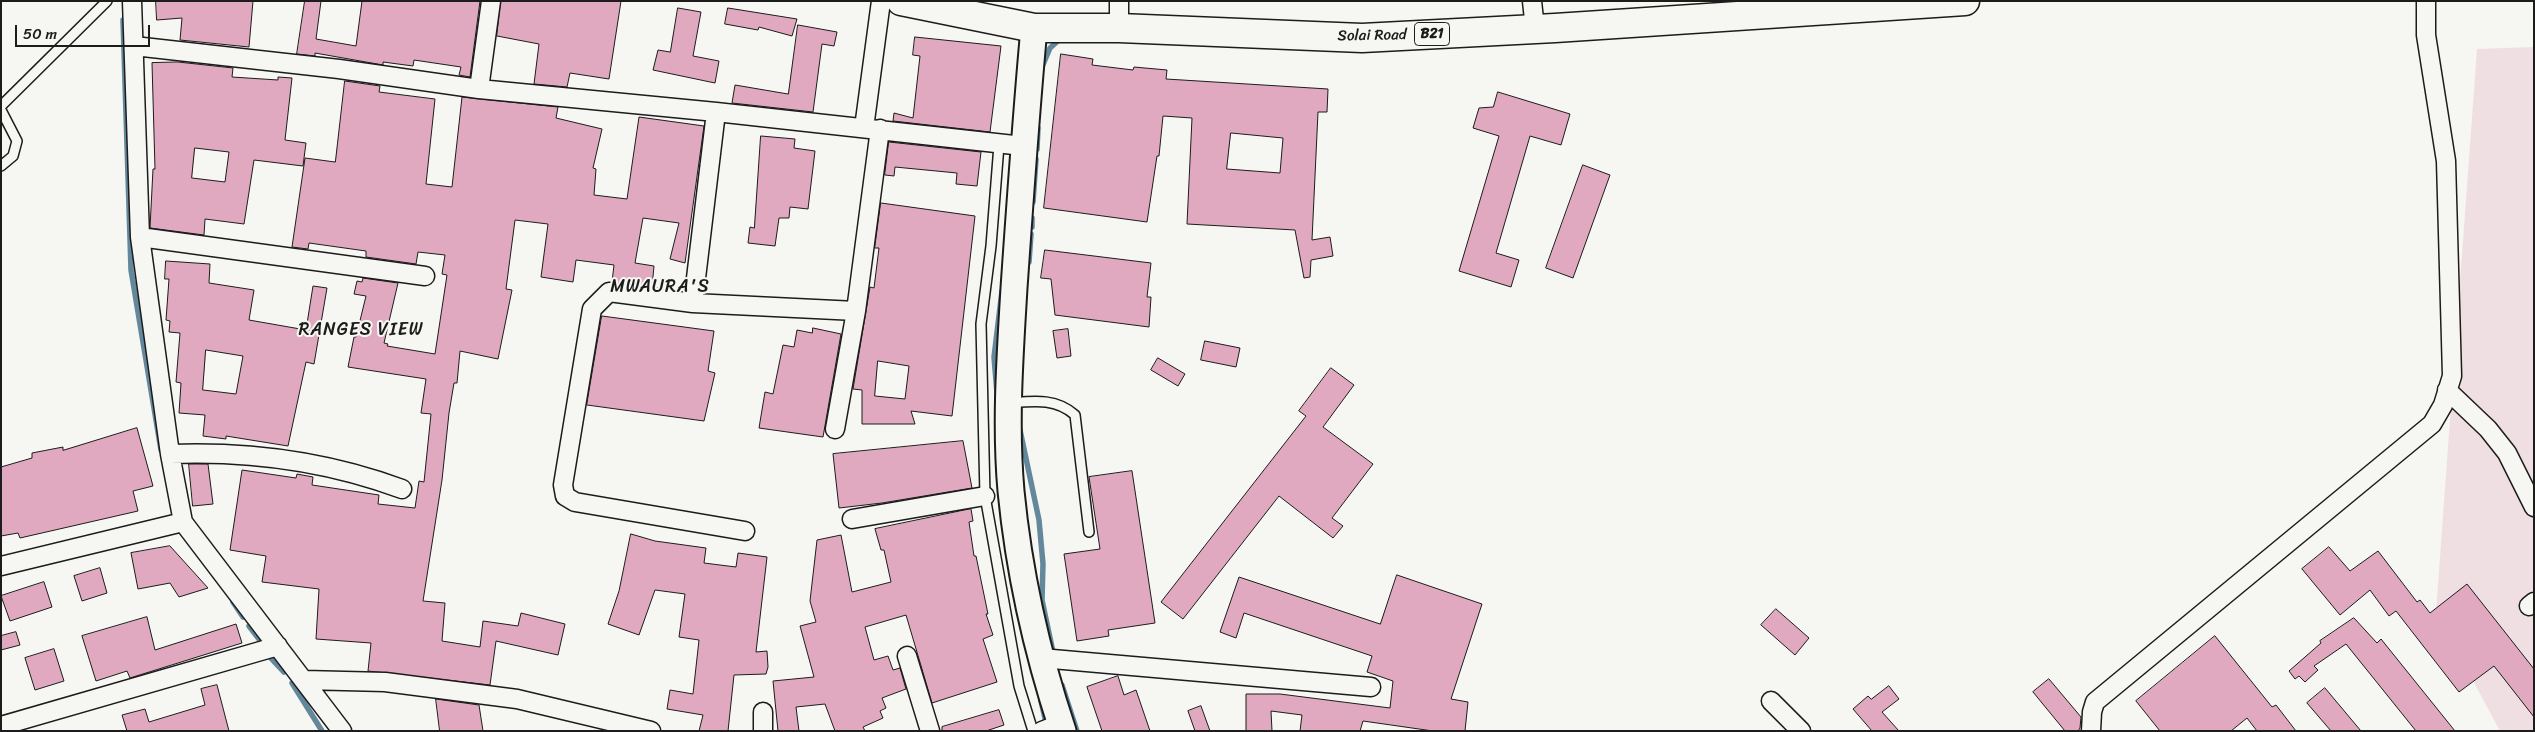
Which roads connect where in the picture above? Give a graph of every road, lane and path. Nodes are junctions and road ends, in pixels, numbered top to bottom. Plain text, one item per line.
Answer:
1 (107, 1) edge
2 (132, 1) edge
3 (491, 1) edge
4 (881, 1) edge
5 (901, 1) edge
6 (1119, 1) edge
7 (1532, 1) edge
8 (1965, 1) edge
9 (2426, 1) edge
10 (1854, 5) edge
11 (1034, 28) junction
12 (1119, 28) junction
13 (1535, 29) junction
14 (134, 46) junction
15 (479, 90) junction
16 (1, 106) edge
17 (1, 110) edge
18 (716, 112) junction
19 (872, 128) junction
20 (1011, 146) junction
21 (1, 166) edge
22 (140, 237) junction
23 (425, 276) dead end
24 (693, 303) junction
25 (856, 311) junction
26 (2448, 390) junction
27 (1007, 403) junction
28 (835, 429) dead end
29 (170, 454) junction
30 (402, 489) dead end
31 (985, 496) junction
32 (2534, 507) edge
33 (852, 520) dead end
34 (183, 522) junction
35 (746, 531) dead end
36 (1089, 532) dead end
37 (1, 566) edge
38 (278, 646) junction
39 (907, 656) dead end
40 (1041, 658) junction
41 (304, 680) junction
42 (1371, 687) dead end
43 (1770, 701) dead end
44 (763, 712) dead end
45 (1, 726) edge
46 (1055, 729) edge
47 (342, 731) edge
48 (651, 731) edge
49 (763, 731) edge
50 (930, 731) edge
51 (1033, 731) edge
52 (1801, 731) edge
53 (2091, 731) edge

1 - 16 lane
2 - 14 street
3 - 15 street
4 - 19 street
5 - 11 highway, Solai Road / B21
6 - 12 street
7 - 13 street
8 - 10 highway, Solai Road / B21
9 - 26 street
10 - 13 highway, Solai Road / B21
11 - 12 highway, Solai Road / B21
11 - 20 street
12 - 13 highway, Solai Road / B21
14 - 15 street
14 - 22 street
15 - 18 street
17 - 21 lane
18 - 19 street
18 - 24 street
19 - 20 street
19 - 25 street
20 - 27 street
20 - 31 lane
22 - 23 street
22 - 29 street
24 - 25 street
24 - 35 street
25 - 28 street
26 - 32 street
26 - 53 street
27 - 36 lane
27 - 40 street
29 - 30 street
29 - 34 street
31 - 33 street
31 - 51 lane
34 - 37 street
34 - 38 street
38 - 41 street
38 - 45 street
39 - 50 street
40 - 42 street
40 - 46 street
41 - 47 street
41 - 48 street
43 - 52 street
44 - 49 street

